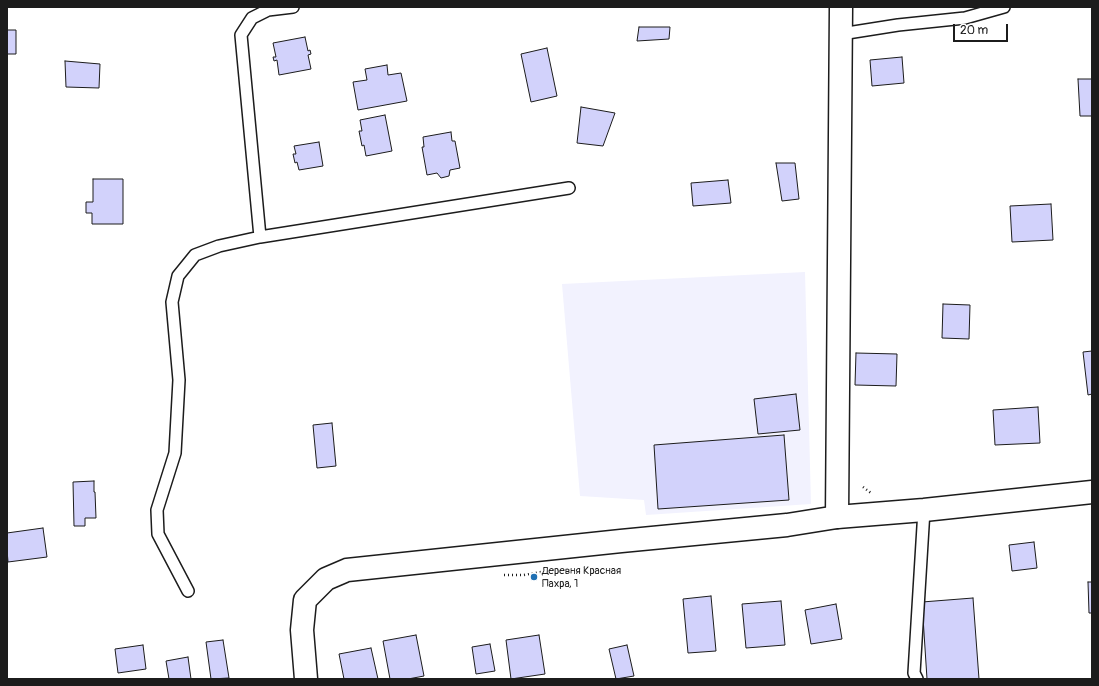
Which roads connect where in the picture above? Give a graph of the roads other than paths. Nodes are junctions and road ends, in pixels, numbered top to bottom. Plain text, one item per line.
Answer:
1 (293, 7) edge
2 (841, 7) edge
3 (1004, 7) edge
4 (841, 34) junction
5 (569, 188) dead end
6 (260, 237) junction
7 (1092, 492) edge
8 (924, 510) junction
9 (837, 518) junction
10 (188, 590) dead end
11 (306, 679) edge
12 (917, 679) edge

1 - 6 lane
2 - 4 street
3 - 4 lane
4 - 9 street
5 - 6 lane
6 - 10 lane
7 - 8 street
8 - 9 street
8 - 12 lane
9 - 11 street

